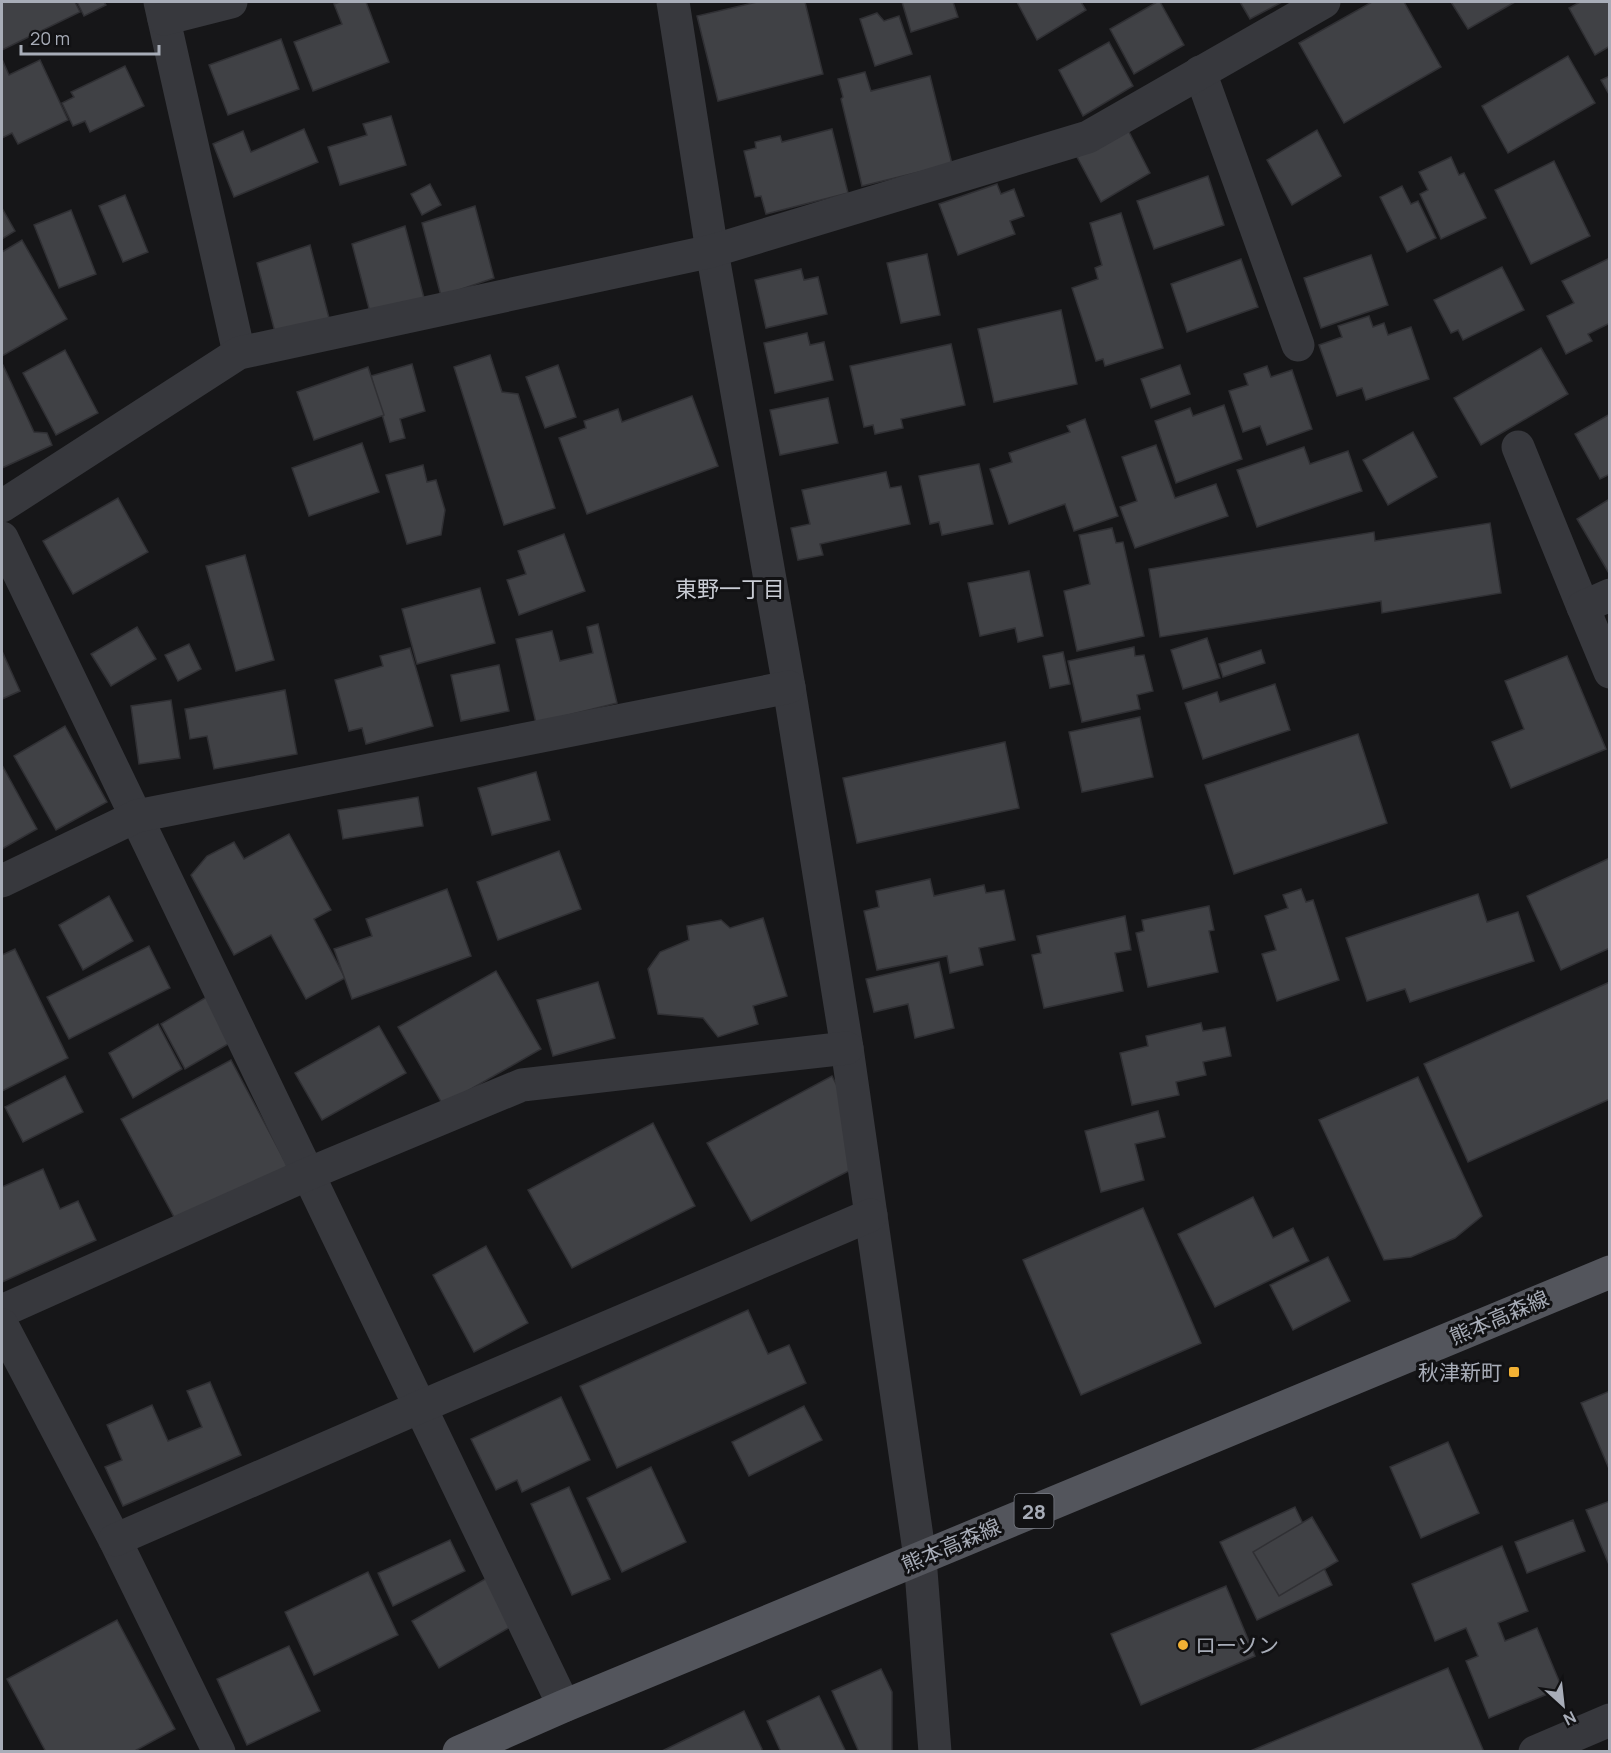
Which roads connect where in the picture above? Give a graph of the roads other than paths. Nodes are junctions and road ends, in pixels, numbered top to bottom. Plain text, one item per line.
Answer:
1 (231, 2) edge
2 (673, 2) edge
3 (1324, 2) edge
4 (162, 10) edge
5 (1200, 72) junction
6 (712, 251) junction
7 (1298, 345) dead end
8 (239, 353) junction
9 (1518, 447) dead end
10 (2, 506) edge
11 (2, 538) edge
12 (1596, 601) edge
13 (1610, 672) edge
14 (789, 687) junction
15 (137, 816) junction
16 (2, 881) edge
17 (848, 1048) junction
18 (308, 1174) junction
19 (871, 1215) junction
20 (1610, 1272) edge
21 (2, 1311) edge
22 (2, 1325) edge
23 (420, 1407) junction
24 (115, 1540) junction
25 (920, 1558) junction
26 (564, 1706) junction
27 (1610, 1720) edge
28 (219, 1752) edge
29 (459, 1752) edge
30 (935, 1752) edge
31 (1535, 1752) edge

1 - 4 street
2 - 6 street
3 - 5 street
4 - 8 street
5 - 6 street
5 - 7 street
6 - 8 street
6 - 14 street
8 - 10 street
9 - 12 street
11 - 15 street
12 - 13 street
14 - 15 street
14 - 17 street
15 - 16 street
15 - 18 street
17 - 18 street
17 - 19 street
18 - 21 street
18 - 23 street
19 - 23 street
19 - 25 street
20 - 25 main road, 熊本高森線 / 28
22 - 24 street
23 - 24 street
23 - 26 street
24 - 28 street
25 - 26 main road, 熊本高森線 / 28
25 - 30 street
26 - 29 main road, 熊本高森線 / 28
27 - 31 street

